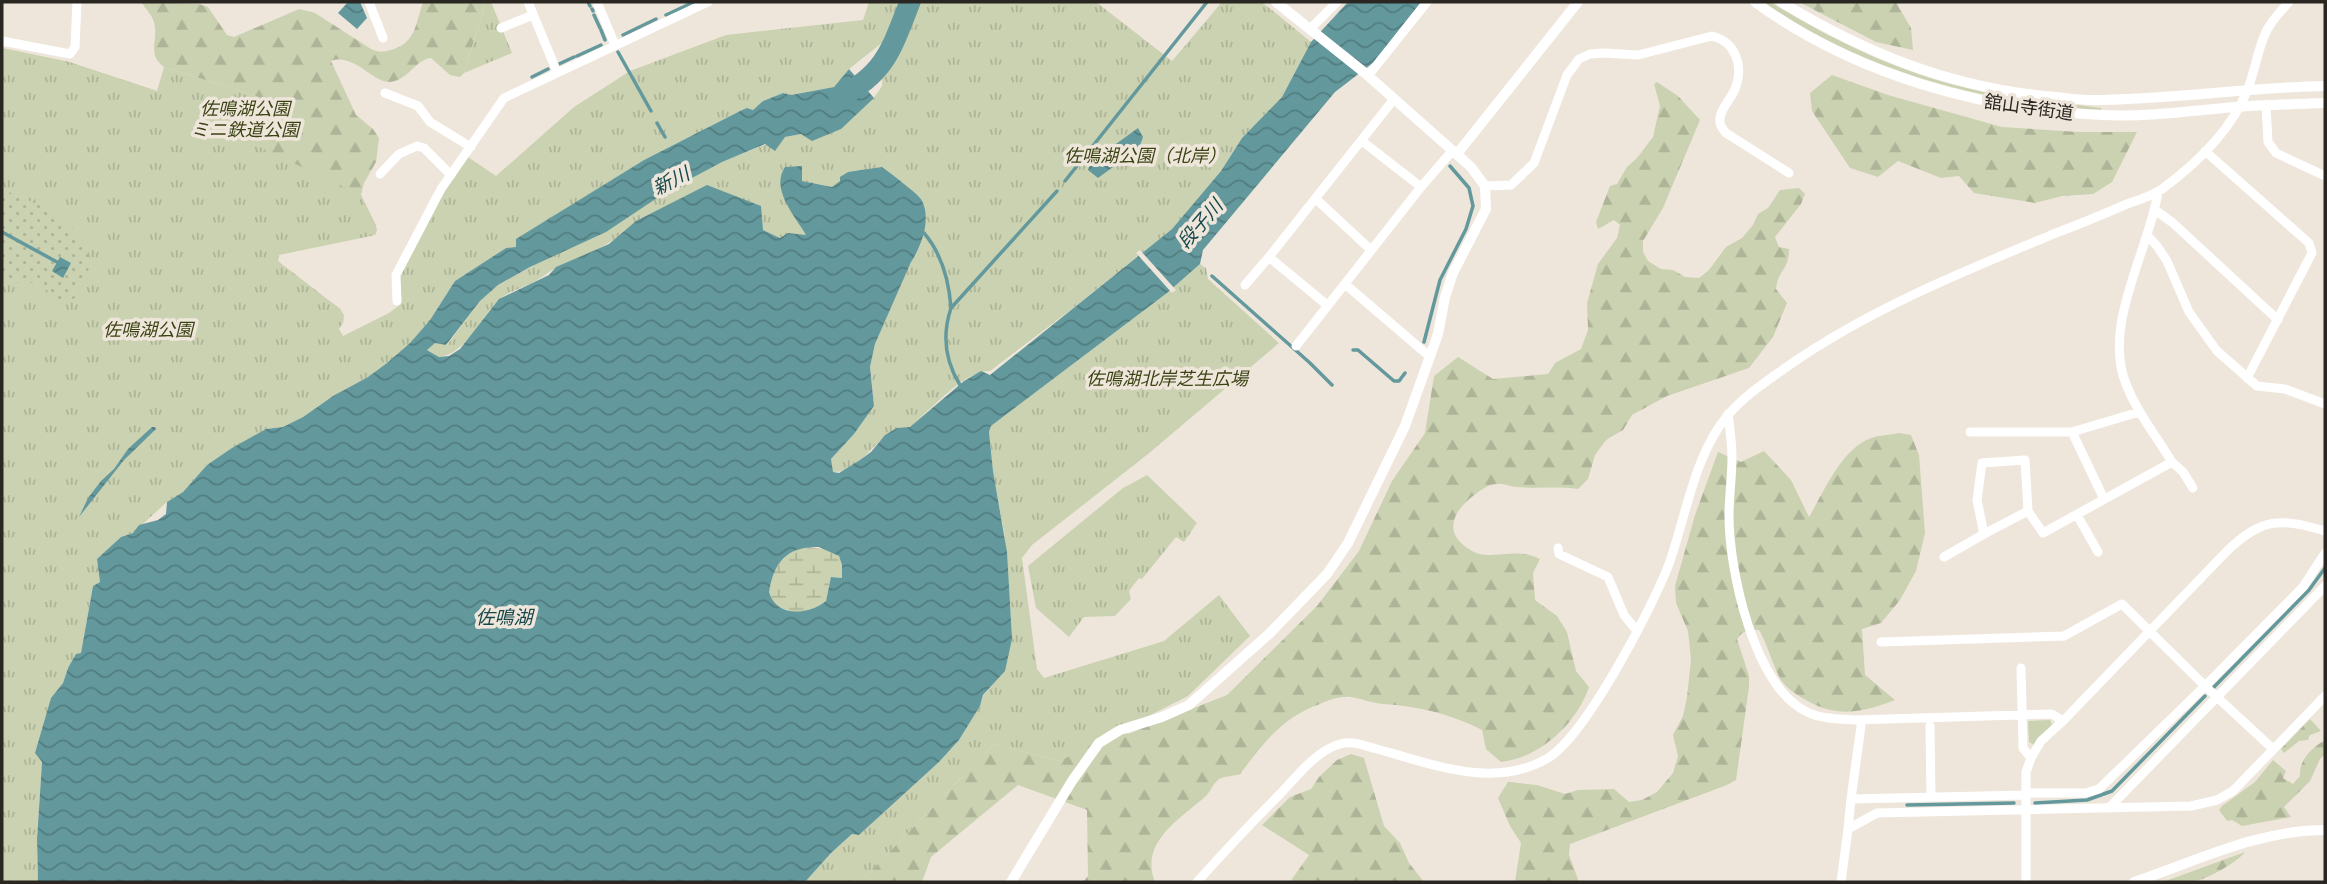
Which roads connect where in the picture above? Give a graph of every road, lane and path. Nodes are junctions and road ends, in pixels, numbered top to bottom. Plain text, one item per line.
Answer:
1 (77, 2) edge
2 (369, 2) edge
3 (528, 2) edge
4 (597, 2) edge
5 (708, 2) edge
6 (1276, 2) edge
7 (1337, 2) edge
8 (1427, 2) edge
9 (1578, 2) edge
10 (1755, 2) edge
11 (1781, 2) edge
12 (2289, 2) edge
13 (533, 15) junction
14 (379, 27) junction
15 (501, 28) dead end
16 (367, 31) dead end
17 (1312, 31) junction
18 (383, 38) dead end
19 (2, 41) edge
20 (615, 45) junction
21 (557, 72) junction
22 (1366, 74) junction
23 (2325, 86) edge
24 (2247, 91) junction
25 (385, 93) dead end
26 (1394, 99) junction
27 (2325, 103) edge
28 (2266, 105) junction
29 (2238, 107) junction
30 (1362, 141) junction
31 (471, 147) junction
32 (2205, 151) junction
33 (1450, 157) junction
34 (1789, 173) dead end
35 (380, 174) dead end
36 (451, 175) junction
37 (2325, 176) edge
38 (1485, 186) junction
39 (1421, 187) junction
40 (2158, 192) junction
41 (1316, 199) junction
42 (2155, 210) junction
43 (2147, 235) junction
44 (1371, 250) junction
45 (1269, 257) junction
46 (1345, 284) junction
47 (1245, 285) dead end
48 (397, 301) dead end
49 (1327, 305) junction
50 (2278, 320) junction
51 (1296, 346) dead end
52 (1423, 351) junction
53 (2247, 378) junction
54 (2325, 404) edge
55 (2138, 412) junction
56 (1728, 414) junction
57 (1970, 432) dead end
58 (2072, 432) junction
59 (2172, 462) junction
60 (2193, 488) dead end
61 (2104, 499) junction
62 (2028, 511) junction
63 (2077, 515) junction
64 (2325, 531) edge
65 (1984, 534) junction
66 (1558, 548) dead end
67 (2098, 552) dead end
68 (2325, 553) edge
69 (1944, 557) dead end
70 (2325, 586) edge
71 (1637, 631) junction
72 (2149, 631) junction
73 (1881, 642) dead end
74 (2021, 668) dead end
75 (2205, 687) junction
76 (2325, 696) edge
77 (2216, 697) junction
78 (2022, 715) junction
79 (2063, 721) junction
80 (1861, 726) dead end
81 (1930, 726) dead end
82 (2273, 749) junction
83 (2031, 758) junction
84 (2025, 794) junction
85 (1931, 797) junction
86 (1852, 799) junction
87 (2109, 808) junction
88 (2026, 810) junction
89 (1848, 829) junction
90 (2325, 830) edge
91 (1011, 882) edge
92 (1197, 882) edge
93 (1841, 882) edge
94 (2026, 882) edge
95 (2134, 882) edge

1 - 19 street
2 - 14 street
3 - 13 street
4 - 20 street
5 - 20 street
6 - 17 street
7 - 17 street
8 - 22 street
9 - 33 street
10 - 29 street, 舘山寺街道
11 - 24 street, 舘山寺街道
12 - 24 street
13 - 15 street
13 - 21 street
14 - 16 street
14 - 18 street
17 - 22 street
20 - 21 street
21 - 31 street
22 - 26 street
23 - 24 street, 舘山寺街道
24 - 29 street
25 - 31 street
26 - 30 street
26 - 33 street
27 - 28 street, 舘山寺街道
28 - 29 street, 舘山寺街道
28 - 37 street
29 - 32 street
30 - 39 street
30 - 41 street
31 - 36 street
32 - 40 street
32 - 50 street
33 - 38 street
33 - 39 street
34 - 38 street
35 - 36 street
36 - 48 street
38 - 52 street
39 - 44 street
40 - 42 street
40 - 56 street
41 - 44 street
41 - 45 street
42 - 43 street
42 - 50 street
43 - 53 street
43 - 55 street
44 - 46 street
45 - 47 street
45 - 49 street
46 - 49 street
46 - 52 street
49 - 51 street
50 - 53 street
52 - 91 street
53 - 54 street
55 - 58 street
55 - 59 street
56 - 71 street
56 - 78 street
57 - 58 street
58 - 61 street
59 - 60 street
59 - 61 street
61 - 63 street
62 - 63 street
62 - 65 street
62 - 65 street
63 - 67 street
64 - 72 street
65 - 69 street
66 - 71 street
68 - 75 street
70 - 77 street
71 - 92 street
72 - 73 street
72 - 75 street
72 - 79 street
74 - 78 street
75 - 77 street
75 - 84 street
76 - 82 street
77 - 82 street
77 - 87 street
78 - 79 street
78 - 83 street
79 - 83 street
80 - 86 street
81 - 85 street
82 - 87 street
83 - 84 street
84 - 85 street
84 - 88 street
85 - 86 street
86 - 89 street
87 - 88 street
88 - 89 street
88 - 94 street
89 - 93 street
90 - 95 street

